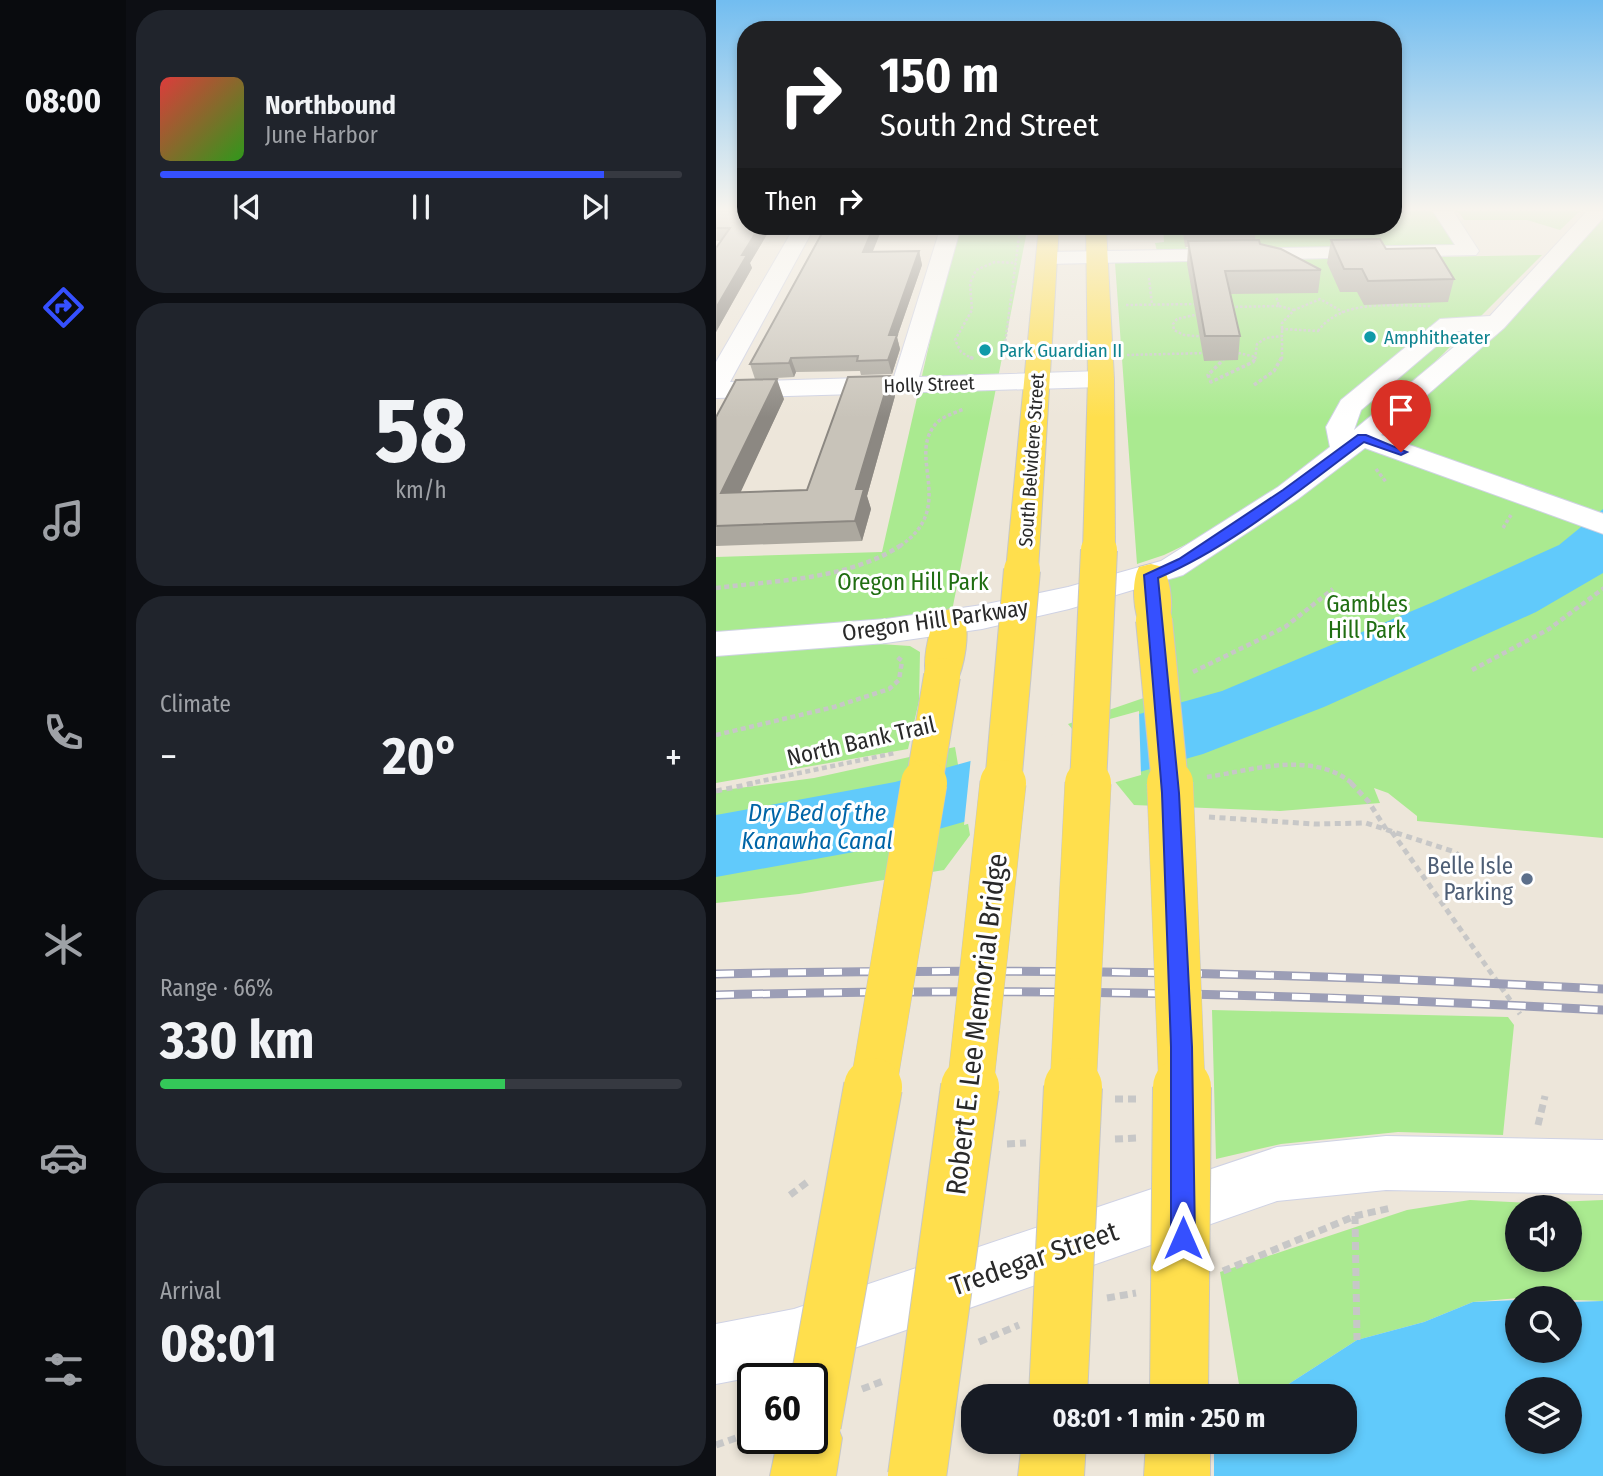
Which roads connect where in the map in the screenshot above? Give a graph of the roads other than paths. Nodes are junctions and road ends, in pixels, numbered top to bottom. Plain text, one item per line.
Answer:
1 (775, 280) edge
2 (935, 280) edge
3 (1045, 280) edge
4 (1099, 280) edge
5 (1535, 280) edge
6 (1109, 367) junction
7 (1037, 381) junction
8 (716, 384) edge
9 (904, 385) junction
10 (716, 390) edge
11 (1354, 444) junction
12 (1592, 520) edge
13 (1022, 570) joint
14 (1153, 598) junction
15 (950, 621) junction
16 (716, 644) edge
17 (1603, 1167) edge
18 (716, 1354) edge
19 (823, 1363) edge
20 (1059, 1384) edge
21 (1179, 1384) edge
22 (807, 1454) edge
23 (1053, 1454) edge
24 (1177, 1454) edge
25 (803, 1476) edge
26 (917, 1476) edge
27 (1051, 1476) edge
28 (1177, 1476) edge

1 - 8 street
2 - 9 street
3 - 7 main road, South Belvidere Street
4 - 6 main road
5 - 11 street, Oregon Hill Parkway
6 - 7 street, Holly Street
6 - 20 main road, bridge
7 - 9 street, Holly Street
7 - 13 main road, South Belvidere Street
9 - 10 street, Holly Street
11 - 12 street
11 - 14 street, Oregon Hill Parkway
13 - 26 main road, Robert E. Lee Memorial Bridge, bridge
14 - 15 street, Oregon Hill Parkway
14 - 21 main road, bridge
15 - 16 street, Oregon Hill Parkway
15 - 19 main road, bridge
17 - 18 street, Tredegar Street
22 - 25 main road
23 - 27 main road
24 - 28 main road

